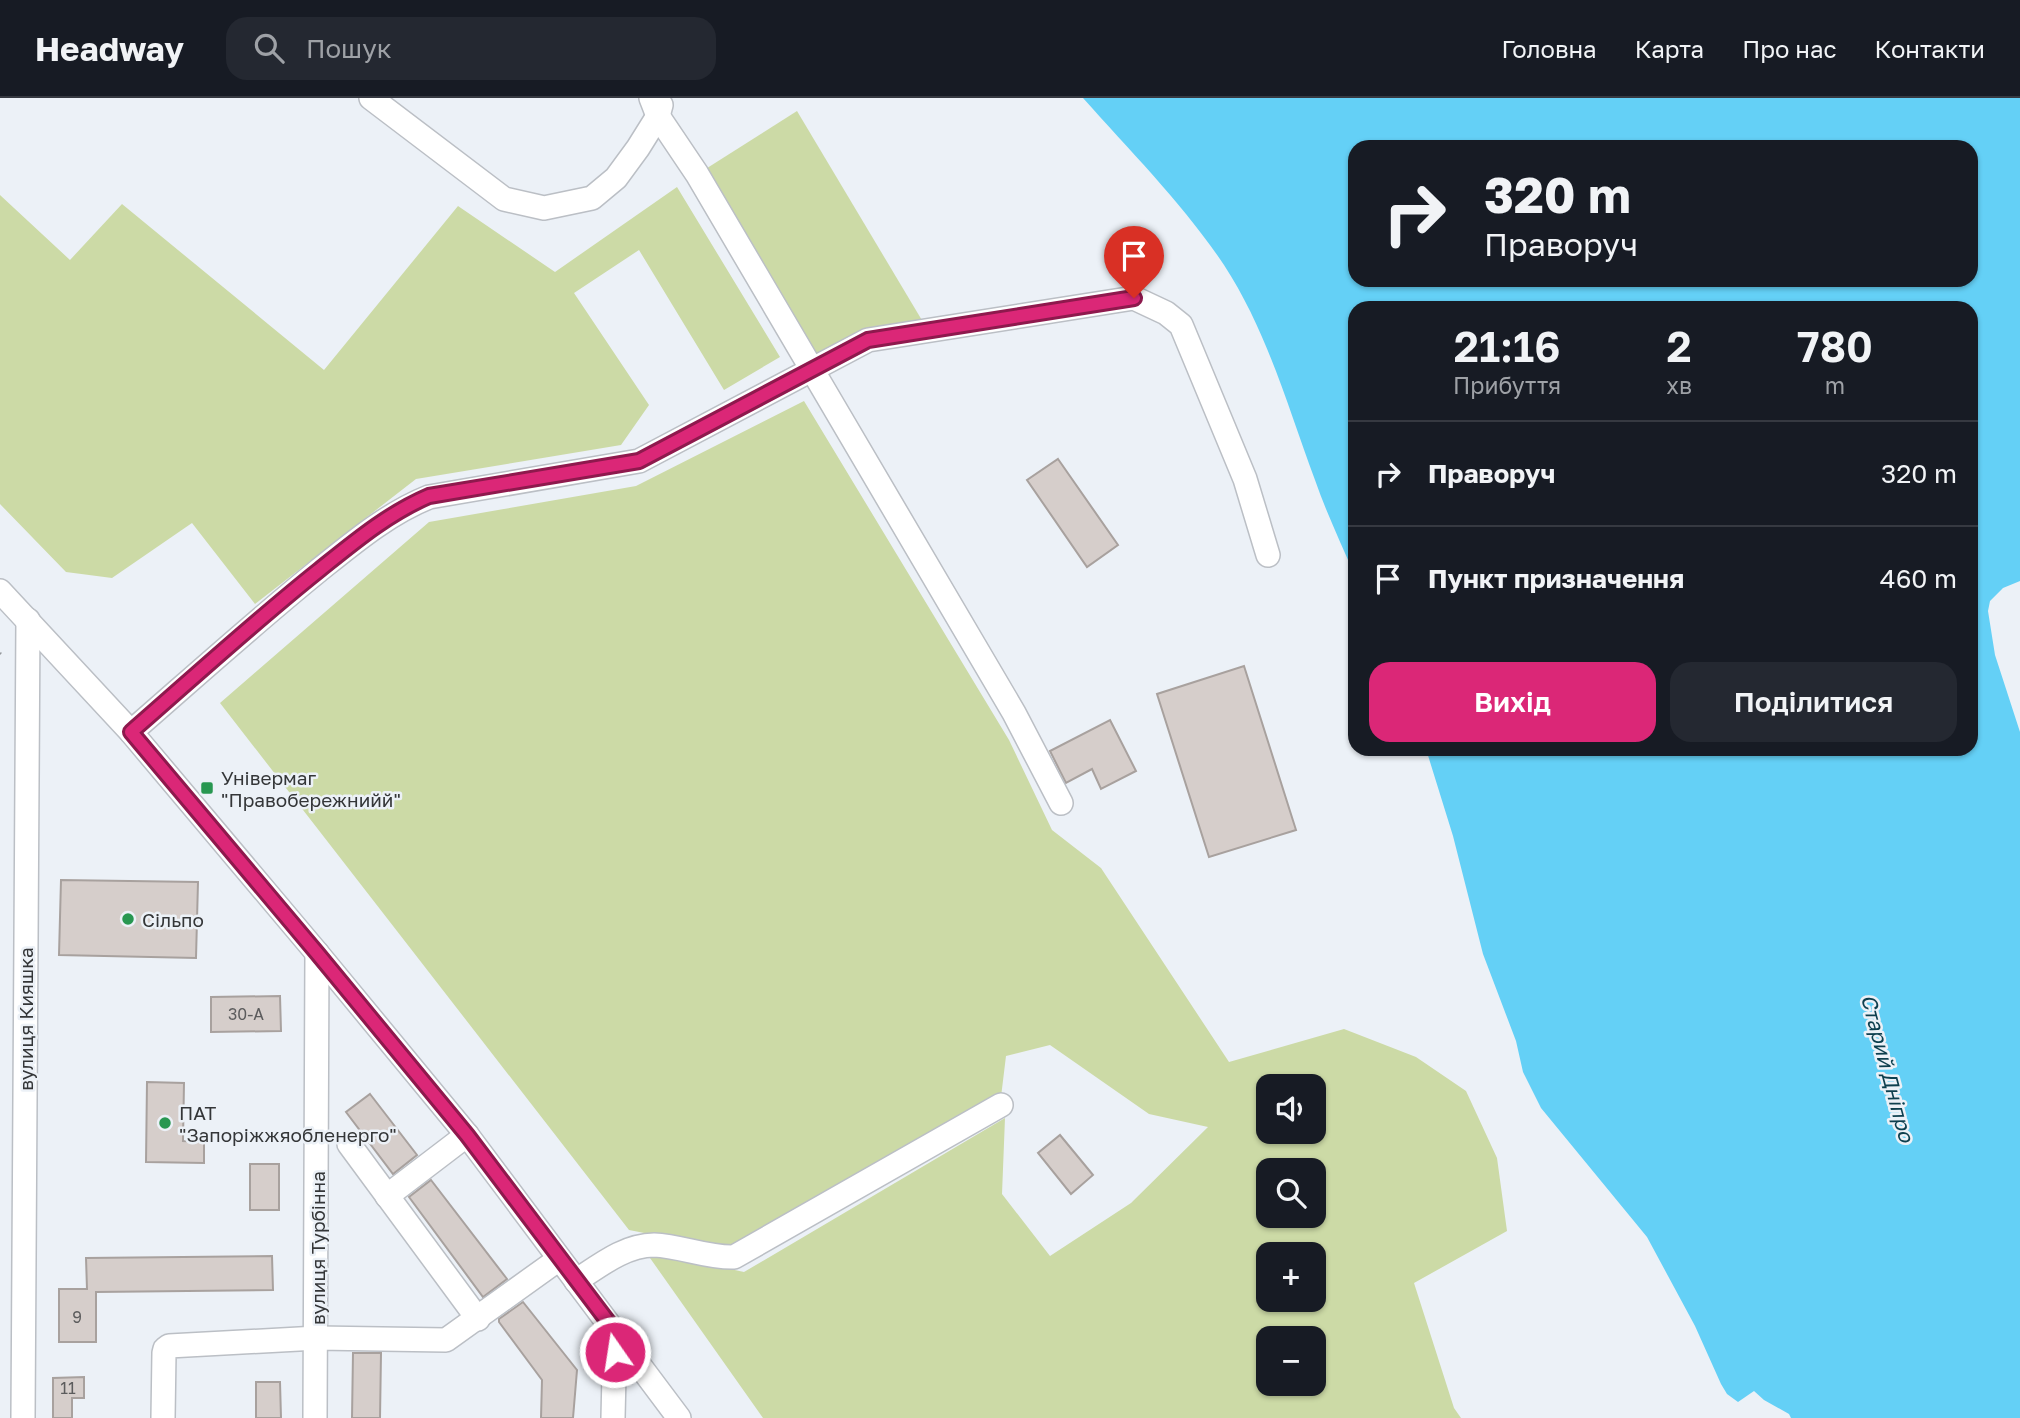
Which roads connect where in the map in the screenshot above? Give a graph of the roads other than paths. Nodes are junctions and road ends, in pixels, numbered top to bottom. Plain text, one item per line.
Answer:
1 (371, 98) edge
2 (658, 104) edge
3 (813, 369) junction
4 (1268, 555) dead end
5 (0, 591) edge
6 (28, 620) junction
7 (131, 732) junction
8 (1061, 803) dead end
9 (317, 953) junction
10 (1001, 1105) dead end
11 (467, 1135) junction
12 (349, 1144) dead end
13 (387, 1196) junction
14 (559, 1259) junction
15 (576, 1281) junction
16 (478, 1319) junction
17 (615, 1331) junction
18 (317, 1338) junction
19 (23, 1418) edge
20 (163, 1418) edge
21 (315, 1418) edge
22 (613, 1418) edge
23 (679, 1418) edge

1 - 2 street
2 - 3 street
3 - 4 street
3 - 7 street
3 - 8 street
5 - 6 street
6 - 7 street
6 - 19 street, вулиця Кияшка
7 - 9 street
9 - 11 street
9 - 18 street, вулиця Турбінна
10 - 15 street
11 - 13 street
11 - 14 street
12 - 13 street
13 - 16 street
14 - 15 street
14 - 16 street
15 - 17 street
16 - 18 street
17 - 22 street
17 - 23 street
18 - 20 street
18 - 21 street, вулиця Турбінна

